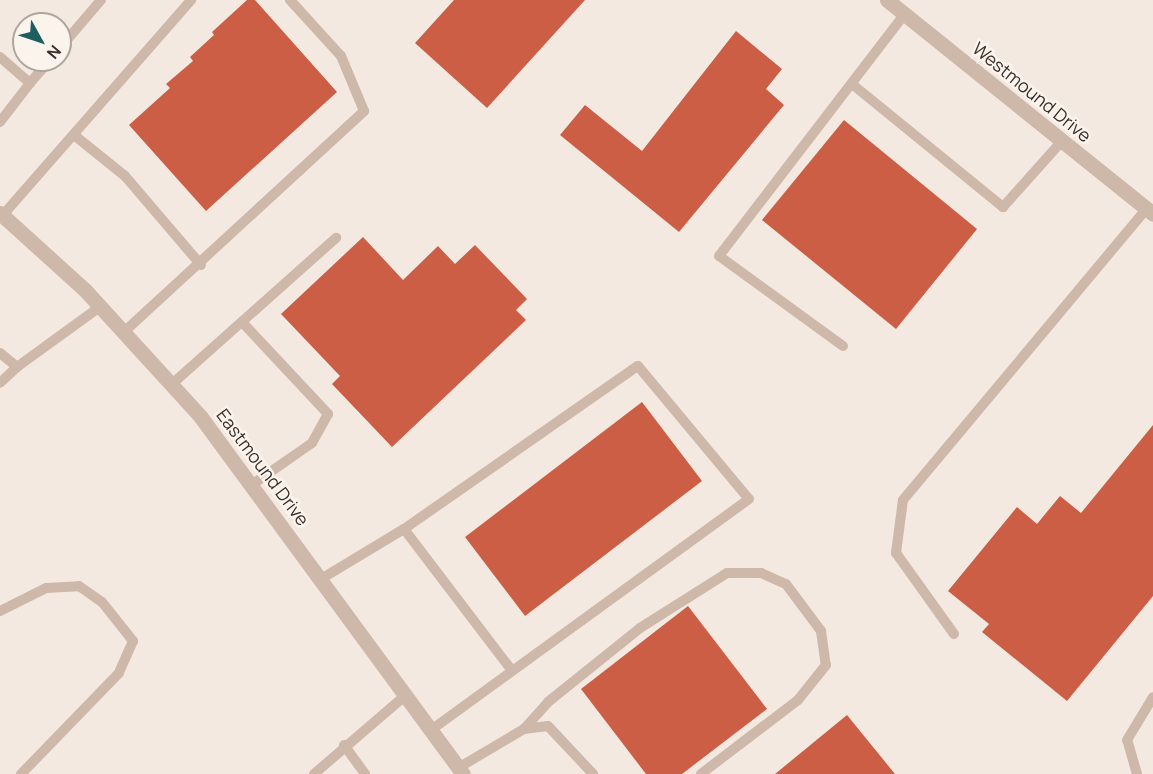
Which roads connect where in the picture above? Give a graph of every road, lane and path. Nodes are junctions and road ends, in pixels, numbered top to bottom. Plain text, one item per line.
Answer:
1 (100, 0) edge
2 (191, 0) edge
3 (290, 0) edge
4 (887, 0) edge
5 (905, 14) junction
6 (72, 34) edge
7 (0, 57) edge
8 (40, 72) edge
9 (30, 83) junction
10 (852, 84) junction
11 (0, 122) edge
12 (74, 135) junction
13 (1062, 141) junction
14 (1150, 212) edge
15 (2, 214) edge
16 (336, 238) dead end
17 (201, 265) junction
18 (101, 306) junction
19 (242, 322) junction
20 (125, 331) junction
21 (843, 346) dead end
22 (0, 353) edge
23 (17, 367) junction
24 (0, 383) edge
25 (172, 384) junction
26 (253, 484) junction
27 (404, 529) junction
28 (321, 579) junction
29 (0, 611) edge
30 (954, 634) dead end
31 (512, 671) junction
32 (406, 695) junction
33 (1153, 697) edge
34 (524, 729) junction
35 (431, 730) junction
36 (344, 745) junction
37 (460, 771) edge
38 (21, 774) edge
39 (314, 774) edge
40 (365, 774) edge
41 (593, 774) edge
42 (700, 774) edge
43 (1137, 774) edge

1 - 6 lane
2 - 12 lane
3 - 17 lane
4 - 5 street, Westmound Drive
5 - 10 lane
5 - 13 street, Westmound Drive
7 - 9 lane
8 - 9 lane
9 - 11 lane
10 - 13 lane
10 - 21 lane
12 - 15 lane
12 - 17 lane
13 - 14 street, Westmound Drive
14 - 30 lane
15 - 18 street, Eastmound Drive
16 - 19 lane
17 - 20 lane
18 - 20 street, Eastmound Drive
18 - 23 lane
19 - 25 lane
19 - 26 lane
20 - 25 street, Eastmound Drive
22 - 23 lane
23 - 24 lane
25 - 26 street, Eastmound Drive
26 - 28 street, Eastmound Drive
27 - 28 lane
27 - 31 lane
27 - 31 lane
28 - 32 street, Eastmound Drive
29 - 38 lane
31 - 35 lane
32 - 35 street, Eastmound Drive
32 - 36 lane
33 - 43 lane
34 - 37 lane
34 - 41 lane
34 - 42 lane
35 - 37 street, Eastmound Drive
36 - 39 lane
36 - 40 lane

